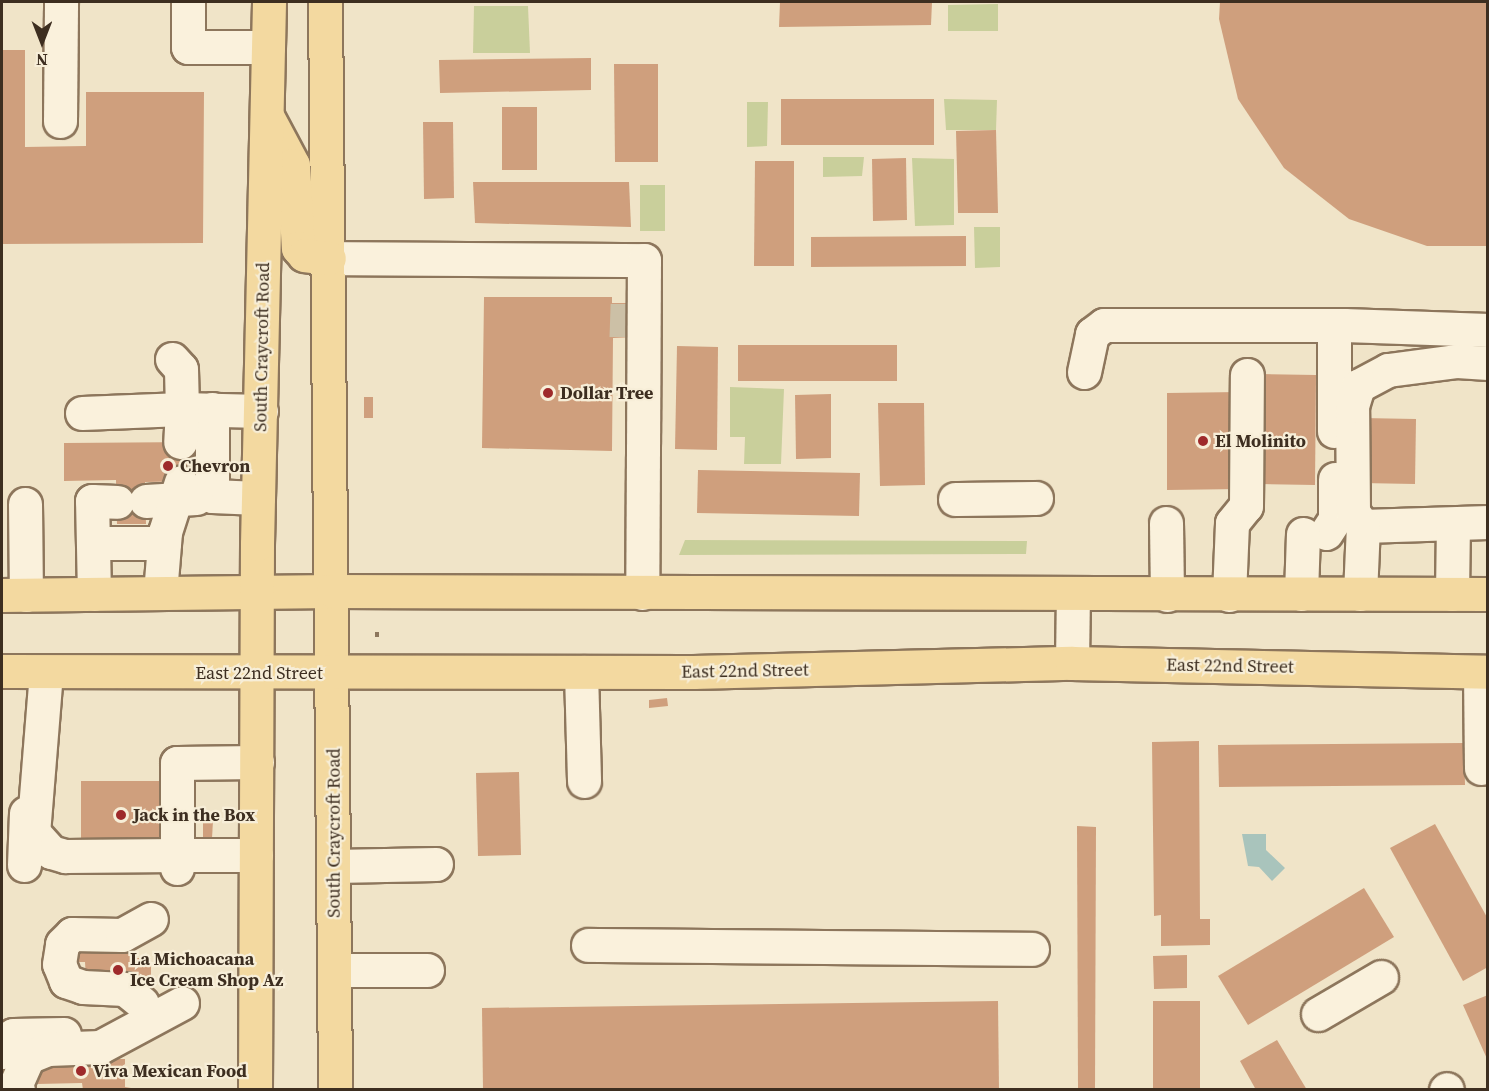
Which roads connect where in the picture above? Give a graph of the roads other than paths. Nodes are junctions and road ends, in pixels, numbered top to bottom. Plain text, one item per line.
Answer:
1 (61, 2) edge
2 (188, 2) edge
3 (269, 2) edge
4 (326, 2) edge
5 (268, 47) junction
6 (266, 115) junction
7 (60, 121) dead end
8 (329, 258) junction
9 (622, 261) junction
10 (627, 303) tunnel mouth
11 (1334, 325) junction
12 (1488, 330) edge
13 (626, 337) tunnel mouth
14 (172, 359) dead end
15 (1488, 363) edge
16 (1084, 372) dead end
17 (1247, 375) dead end
18 (197, 409) junction
19 (261, 411) junction
20 (82, 413) dead end
21 (643, 441) junction
22 (180, 442) dead end
23 (179, 491) junction
24 (212, 495) junction
25 (258, 498) junction
26 (1036, 498) dead end
27 (955, 499) dead end
28 (25, 504) dead end
29 (1488, 522) edge
30 (1166, 523) dead end
31 (1363, 526) junction
32 (1454, 526) junction
33 (93, 543) junction
34 (164, 543) junction
35 (333, 591) junction
36 (257, 592) junction
37 (160, 593) junction
38 (642, 593) junction
39 (94, 594) junction
40 (1301, 594) junction
41 (1360, 594) junction
42 (1452, 594) junction
43 (1488, 594) edge
44 (14, 595) edge
45 (1072, 595) junction
46 (1167, 595) junction
47 (1229, 595) junction
48 (1072, 663) junction
49 (2, 671) edge
50 (46, 672) junction
51 (257, 672) junction
52 (580, 672) junction
53 (1484, 672) edge
54 (333, 673) junction
55 (257, 762) junction
56 (38, 763) junction
57 (1480, 768) dead end
58 (584, 781) dead end
59 (256, 855) junction
60 (177, 861) junction
61 (436, 864) dead end
62 (24, 866) dead end
63 (334, 866) junction
64 (151, 919) dead end
65 (588, 945) dead end
66 (1032, 950) dead end
67 (334, 970) junction
68 (426, 970) dead end
69 (1381, 977) dead end
70 (182, 1003) dead end
71 (1318, 1014) dead end
72 (135, 1017) junction
73 (2, 1052) edge
74 (18, 1089) edge
75 (255, 1089) edge
76 (335, 1089) edge

1 - 7 lane
2 - 5 lane
3 - 5 main road, South Craycroft Road
4 - 8 main road, South Craycroft Road
5 - 6 main road, South Craycroft Road
6 - 8 main road
6 - 19 main road, South Craycroft Road
8 - 9 lane
8 - 35 main road, South Craycroft Road
9 - 10 lane
9 - 21 lane
11 - 12 lane
11 - 16 lane
11 - 40 lane
13 - 21 lane
14 - 18 lane
15 - 31 lane
17 - 47 lane
18 - 19 lane
18 - 20 lane
18 - 22 lane
18 - 24 lane
19 - 25 main road, South Craycroft Road
21 - 38 lane
23 - 24 lane
23 - 33 lane
23 - 34 lane
24 - 25 lane
25 - 36 main road, South Craycroft Road
26 - 27 lane
28 - 44 lane
29 - 32 lane
30 - 46 lane
31 - 32 lane
31 - 41 lane
32 - 42 lane
33 - 34 lane
33 - 39 lane
34 - 37 lane
35 - 36 main road
35 - 38 main road
35 - 54 main road, South Craycroft Road
36 - 37 main road
36 - 51 main road, South Craycroft Road
37 - 39 main road
38 - 45 main road
39 - 44 main road
40 - 41 main road
40 - 47 main road
41 - 42 main road
42 - 43 main road
45 - 46 main road
45 - 48 lane
46 - 47 main road
48 - 52 main road, East 22nd Street
48 - 53 main road, East 22nd Street
49 - 50 main road, East 22nd Street
50 - 51 main road, East 22nd Street
50 - 56 lane
51 - 54 main road, East 22nd Street
51 - 55 main road, South Craycroft Road
52 - 54 main road, East 22nd Street
52 - 58 lane
53 - 57 lane
54 - 63 main road, South Craycroft Road
55 - 59 main road, South Craycroft Road
55 - 60 lane
56 - 60 lane
56 - 62 lane
59 - 60 lane
59 - 75 main road, South Craycroft Road
61 - 63 lane
63 - 67 main road, South Craycroft Road
64 - 72 lane
65 - 66 lane
67 - 68 lane
67 - 76 main road, South Craycroft Road
69 - 71 lane
70 - 72 lane
72 - 73 lane
72 - 74 lane

